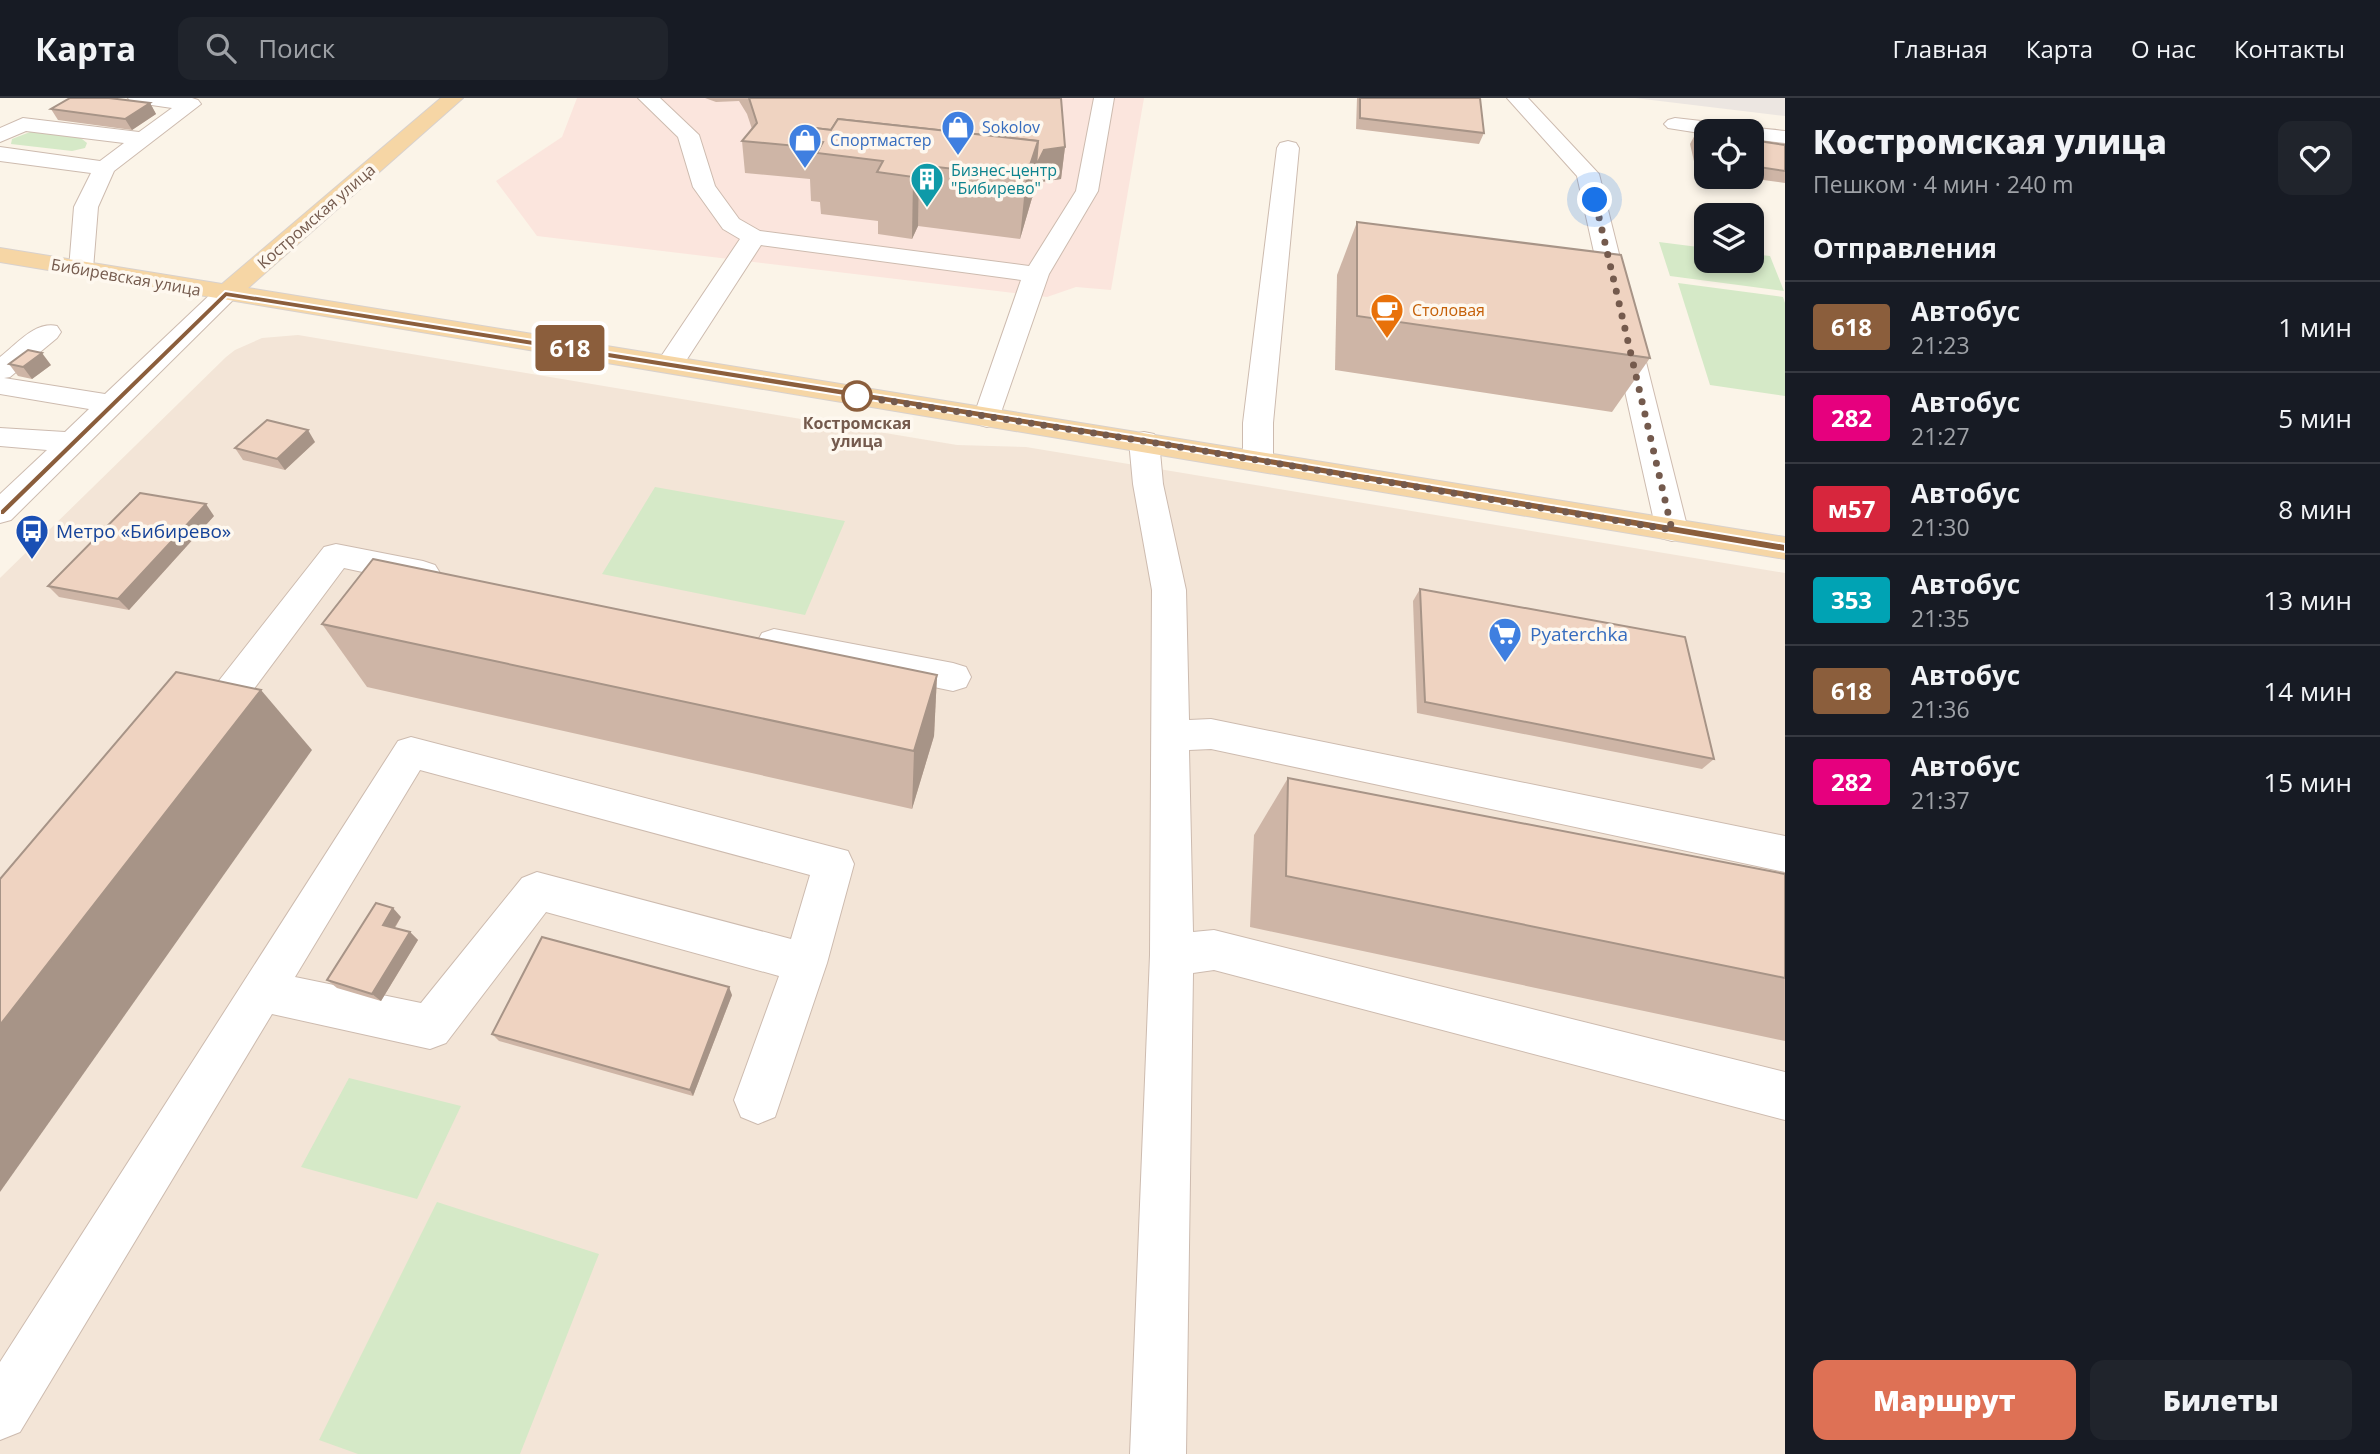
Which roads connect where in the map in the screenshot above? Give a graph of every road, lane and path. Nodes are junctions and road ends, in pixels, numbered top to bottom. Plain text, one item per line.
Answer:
1 (138, 98) edge
2 (453, 98) edge
3 (648, 98) edge
4 (1104, 98) edge
5 (1517, 98) edge
6 (195, 101) edge
7 (50, 104) dead end
8 (23, 124) junction
9 (1675, 124) dead end
10 (1694, 126) edge
11 (1764, 134) edge
12 (0, 136) edge
13 (1785, 137) edge
14 (143, 139) junction
15 (1288, 148) dead end
16 (0, 154) edge
17 (104, 168) junction
18 (754, 237) junction
19 (0, 255) edge
20 (81, 269) junction
21 (1036, 274) junction
22 (225, 294) junction
23 (0, 348) edge
24 (670, 364) junction
25 (0, 371) edge
26 (0, 386) edge
27 (109, 404) junction
28 (987, 418) junction
29 (0, 438) edge
30 (1144, 441) junction
31 (71, 442) junction
32 (1258, 461) junction
33 (0, 512) edge
34 (1672, 530) junction
35 (1785, 548) edge
36 (450, 578) edge
37 (747, 636) edge
38 (953, 677) dead end
39 (1170, 736) junction
40 (186, 750) edge
41 (1785, 854) edge
42 (1172, 955) junction
43 (805, 963) junction
44 (261, 991) junction
45 (1785, 1096) edge
46 (758, 1100) dead end
47 (0, 1412) edge
48 (1158, 1454) edge

1 - 6 street
2 - 22 main road, Костромская улица
3 - 18 street
4 - 21 street
5 - 34 street
6 - 14 street
7 - 8 street
8 - 12 street
8 - 14 street
9 - 10 street
11 - 13 street
14 - 17 street
15 - 32 street
16 - 17 street
17 - 20 street
18 - 21 street
18 - 24 street
19 - 20 main road, Бибиревская улица
20 - 22 main road, Бибиревская улица
21 - 28 street
22 - 24 main road, Бибиревская улица
22 - 27 street, Костромская улица
23 - 25 street
24 - 28 main road, Бибиревская улица
26 - 27 street
27 - 31 street, Костромская улица
28 - 30 main road, Бибиревская улица
29 - 31 street
30 - 32 main road, Бибиревская улица
30 - 39 street
31 - 33 street, Костромская улица
32 - 34 main road, Бибиревская улица
34 - 35 main road, Бибиревская улица
36 - 40 street
37 - 38 street
39 - 41 street
39 - 42 street
42 - 45 street
42 - 48 street
43 - 44 street
43 - 44 street
43 - 46 street
44 - 47 street

